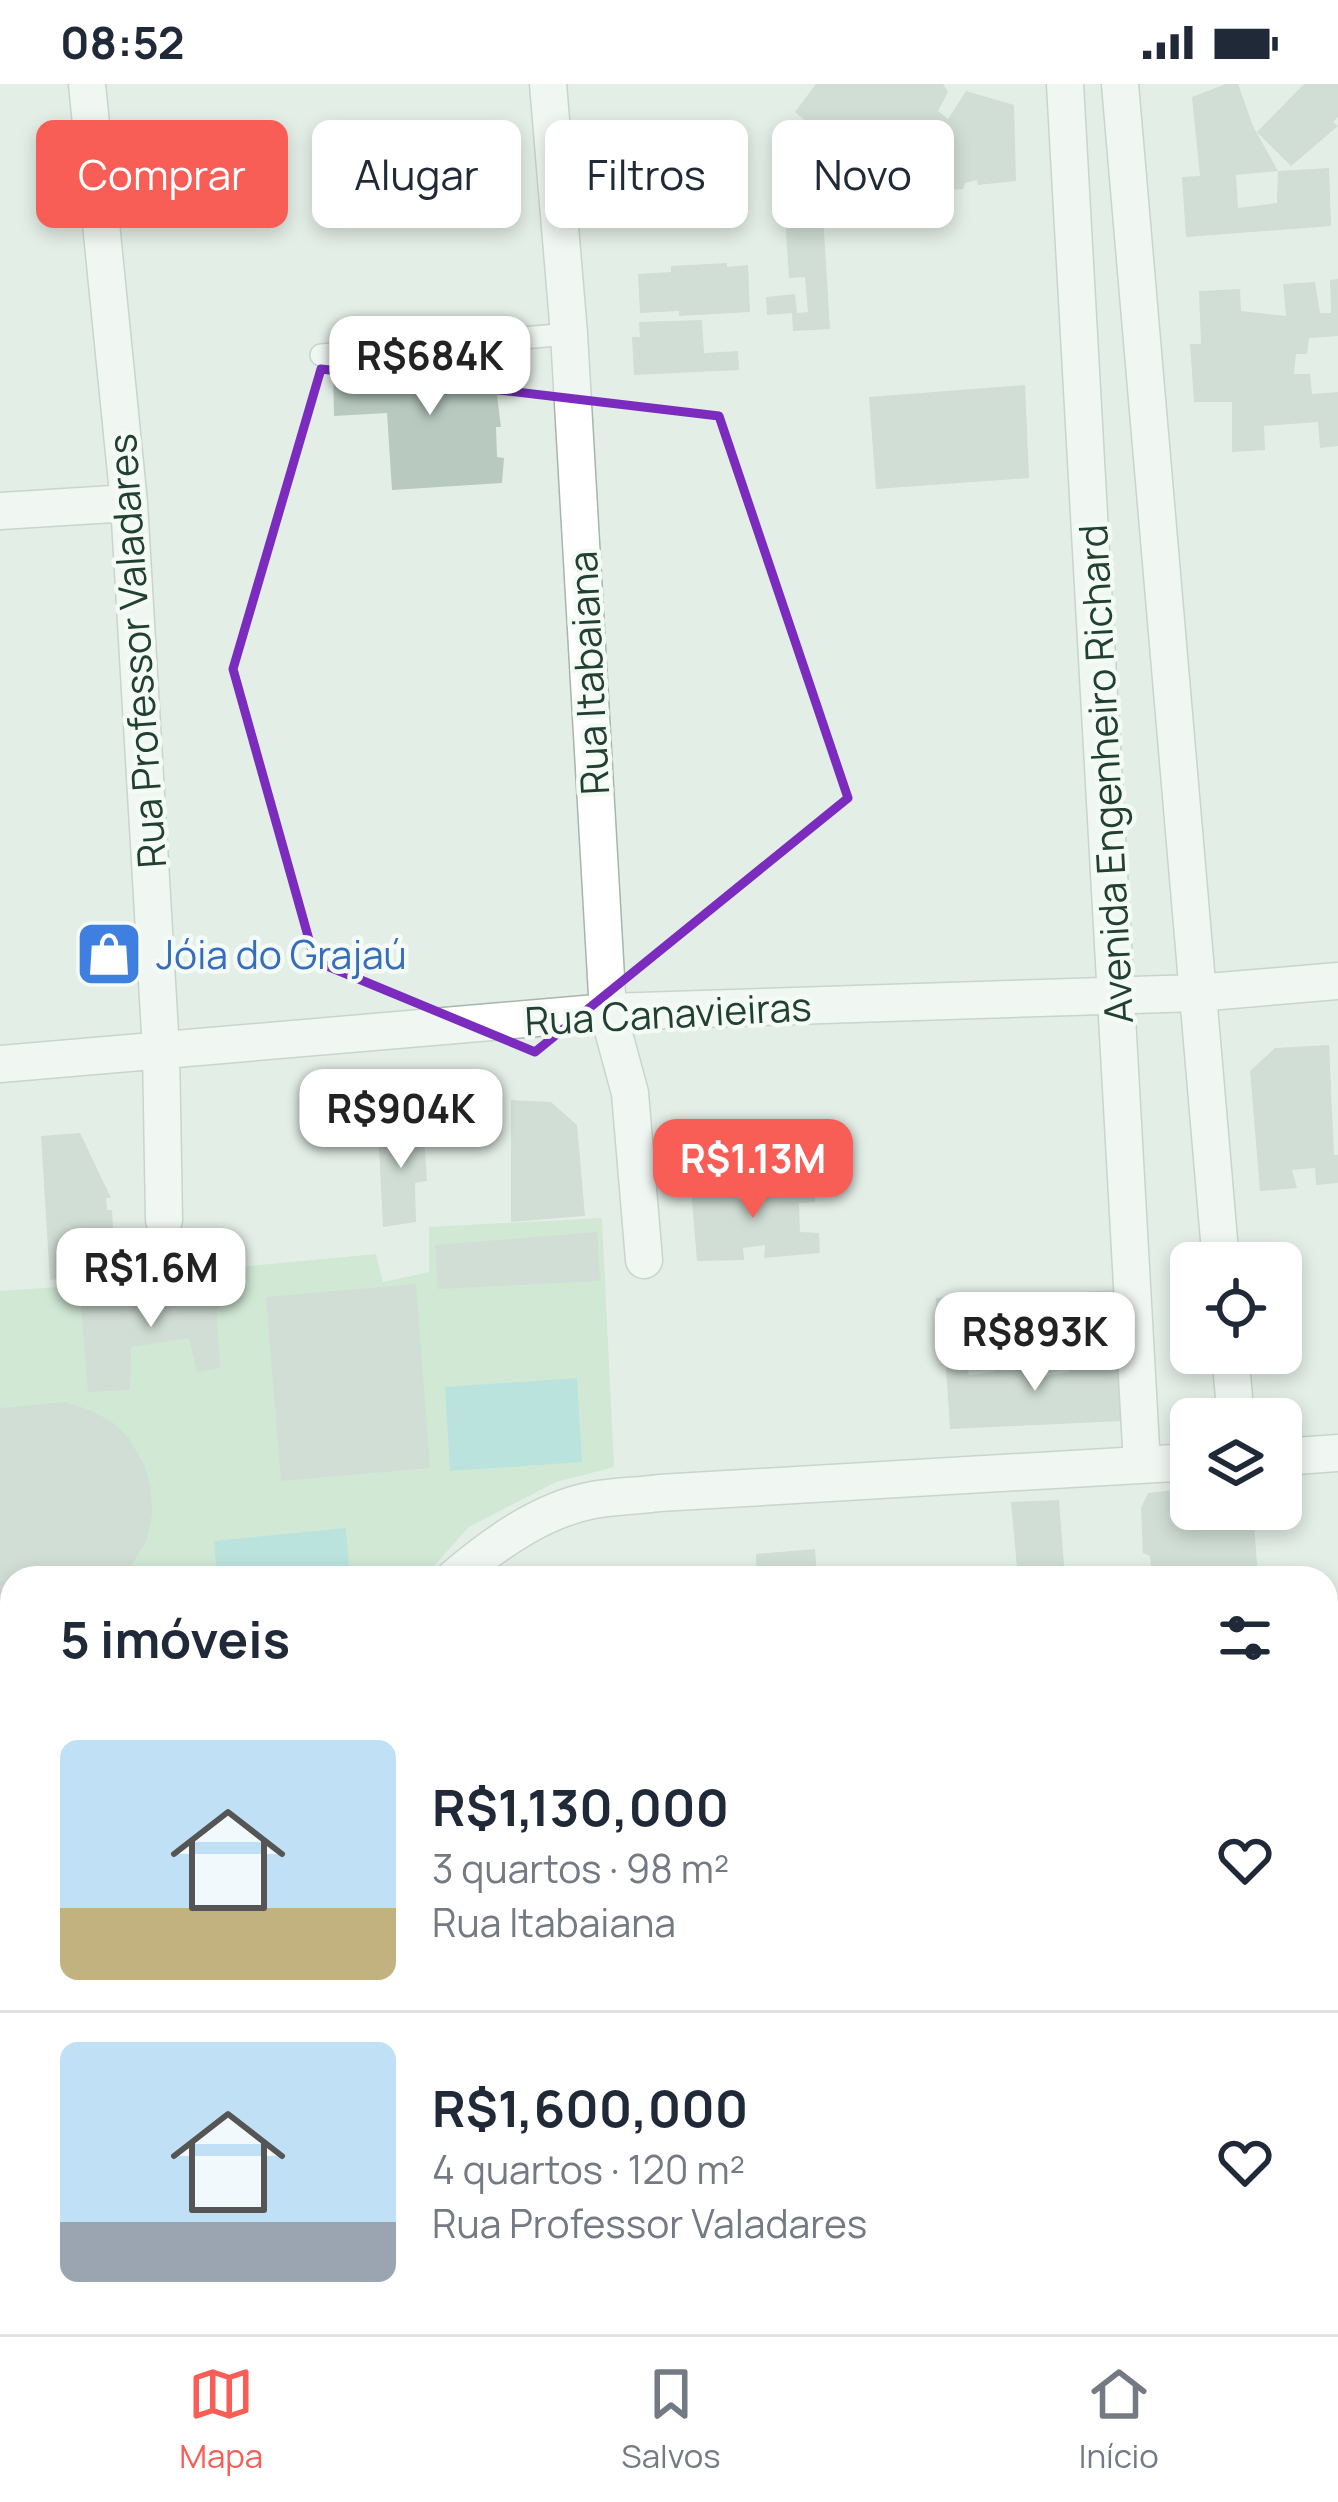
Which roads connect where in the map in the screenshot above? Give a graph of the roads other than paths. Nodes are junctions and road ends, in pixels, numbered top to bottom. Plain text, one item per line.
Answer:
1 (87, 84) edge
2 (548, 84) edge
3 (1065, 84) edge
4 (1120, 84) edge
5 (568, 334) junction
6 (321, 355) dead end
7 (129, 503) junction
8 (0, 512) edge
9 (1338, 981) edge
10 (1196, 993) junction
11 (1118, 996) junction
12 (608, 1012) junction
13 (160, 1050) junction
14 (0, 1064) edge
15 (164, 1220) dead end
16 (1220, 1242) edge
17 (644, 1260) dead end
18 (1338, 1453) edge
19 (1302, 1456) edge
20 (1170, 1463) edge
21 (1142, 1465) junction
22 (468, 1566) edge

1 - 7 street, Rua Professor Valadares
2 - 5 street, Rua Itabaiana
3 - 11 street, Avenida Engenheiro Richard
4 - 10 street, Avenida Engenheiro Richard
5 - 6 lane
5 - 12 street, Rua Itabaiana
7 - 8 street
7 - 13 street, Rua Professor Valadares
9 - 10 street, Rua Canavieiras
10 - 11 street, Rua Canavieiras
10 - 16 street, Avenida Engenheiro Richard
11 - 12 street, Rua Canavieiras
11 - 21 street, Avenida Engenheiro Richard
12 - 13 street, Rua Canavieiras
12 - 17 street, Rua Itabaiana
13 - 14 street, Rua Canavieiras
13 - 15 street, Rua Professor Valadares
18 - 19 street
20 - 21 street
21 - 22 street

